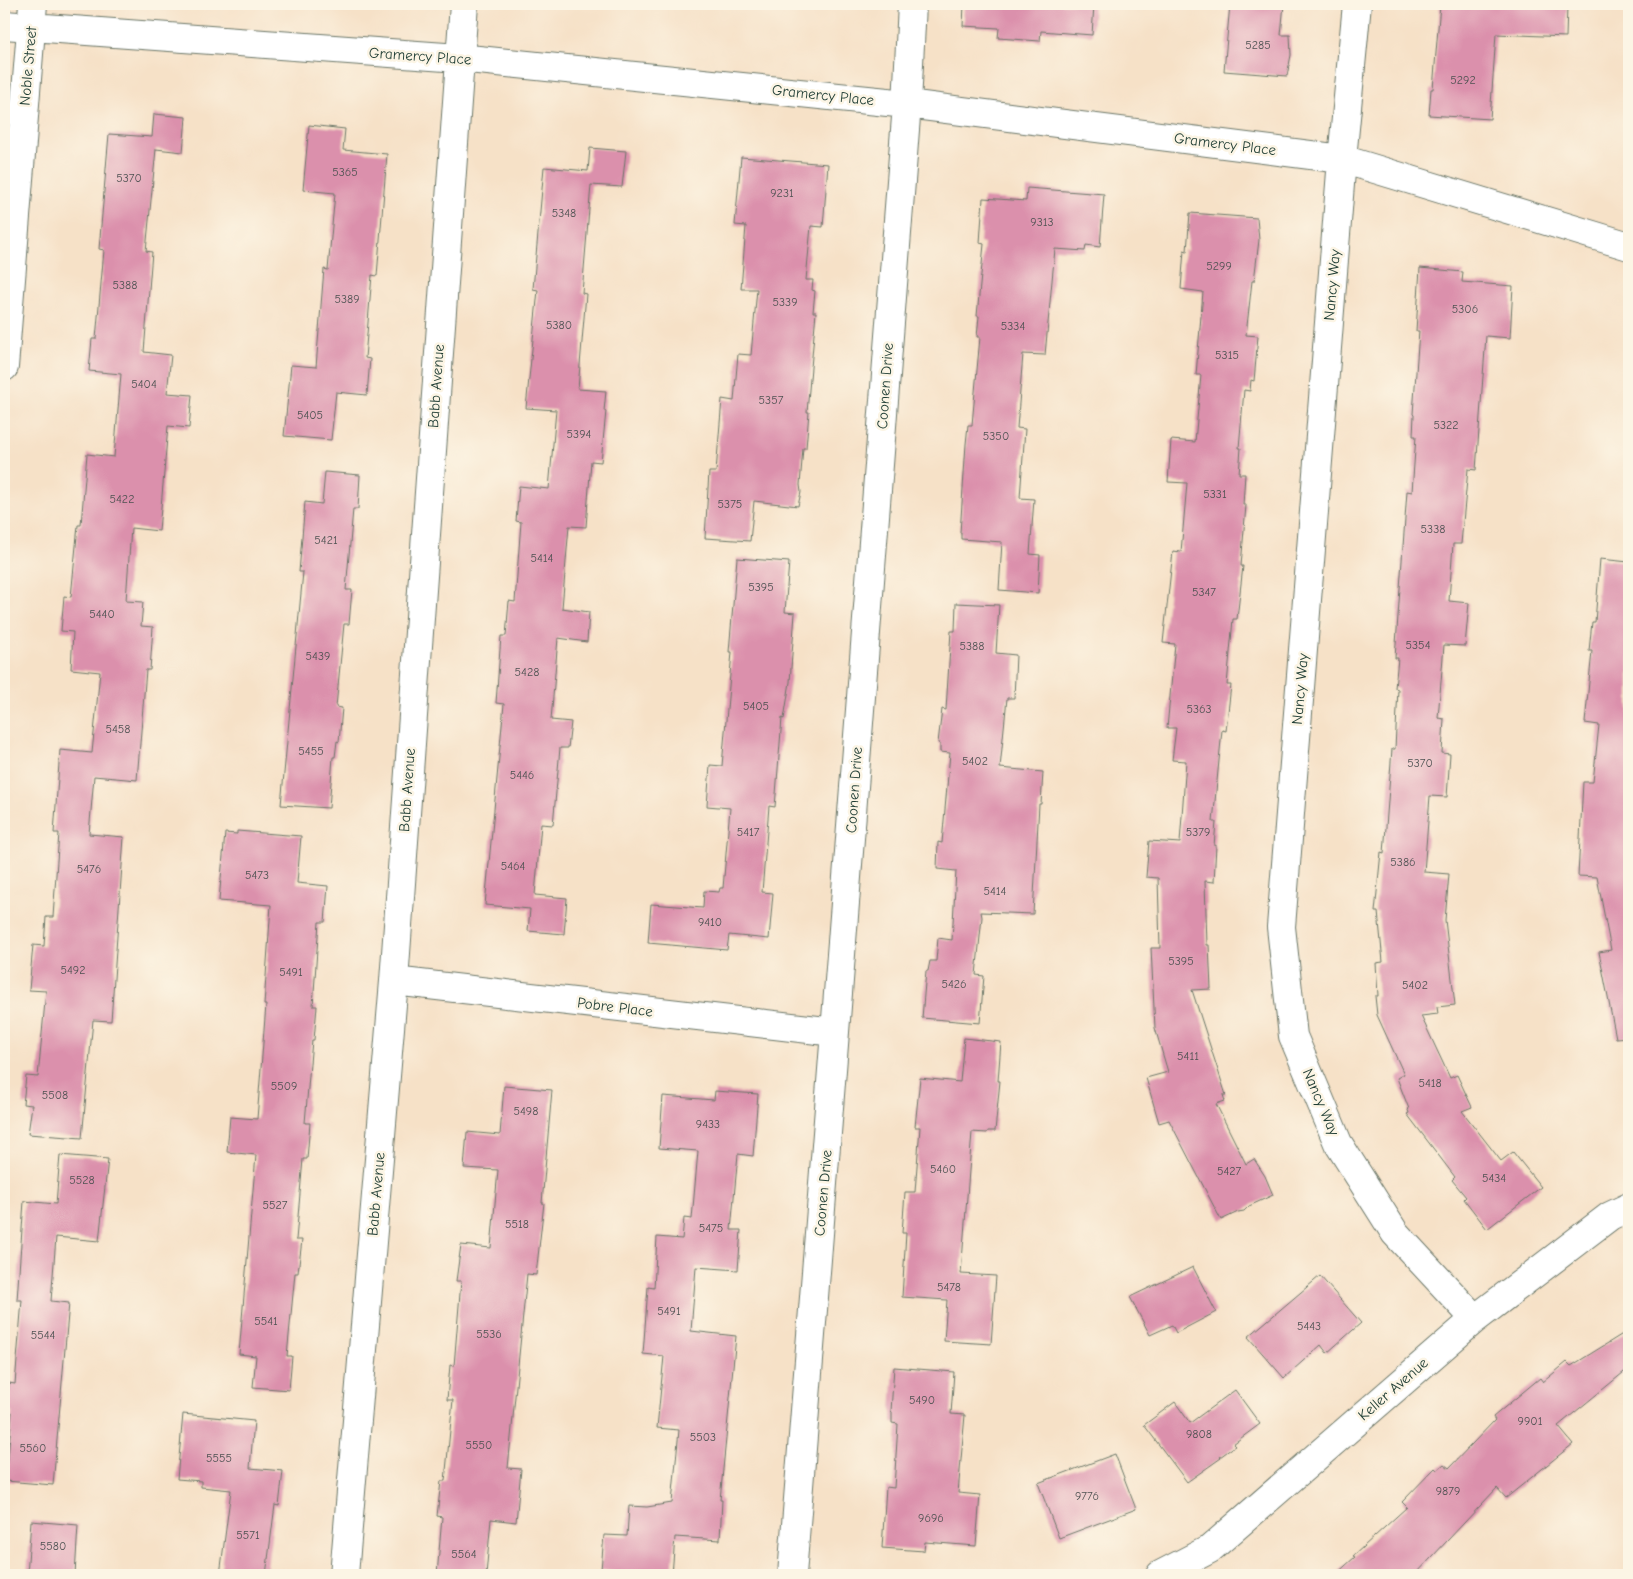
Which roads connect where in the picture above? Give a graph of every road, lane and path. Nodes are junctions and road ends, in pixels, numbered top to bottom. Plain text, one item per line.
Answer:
1 (464, 4) edge
2 (912, 4) edge
3 (1357, 4) edge
4 (32, 16) edge
5 (4, 26) edge
6 (459, 58) junction
7 (906, 104) junction
8 (1342, 159) junction
9 (1629, 246) edge
10 (4, 367) edge
11 (394, 981) junction
12 (836, 1032) junction
13 (1629, 1206) edge
14 (1475, 1319) junction
15 (344, 1575) edge
16 (792, 1575) edge
17 (1160, 1575) edge

1 - 6 street, Babb Avenue
2 - 7 street, Coonen Drive
3 - 8 street, Nancy Way
4 - 5 street, Gramercy Place
4 - 6 street, Gramercy Place
4 - 10 street, Noble Street
6 - 7 street, Gramercy Place
6 - 11 street, Babb Avenue
7 - 8 street, Gramercy Place
7 - 12 street, Coonen Drive
8 - 9 street, Gramercy Place
8 - 14 street, Nancy Way
11 - 12 street, Pobre Place
11 - 15 street, Babb Avenue
12 - 16 street, Coonen Drive
13 - 14 street, Keller Avenue
14 - 17 street, Keller Avenue

